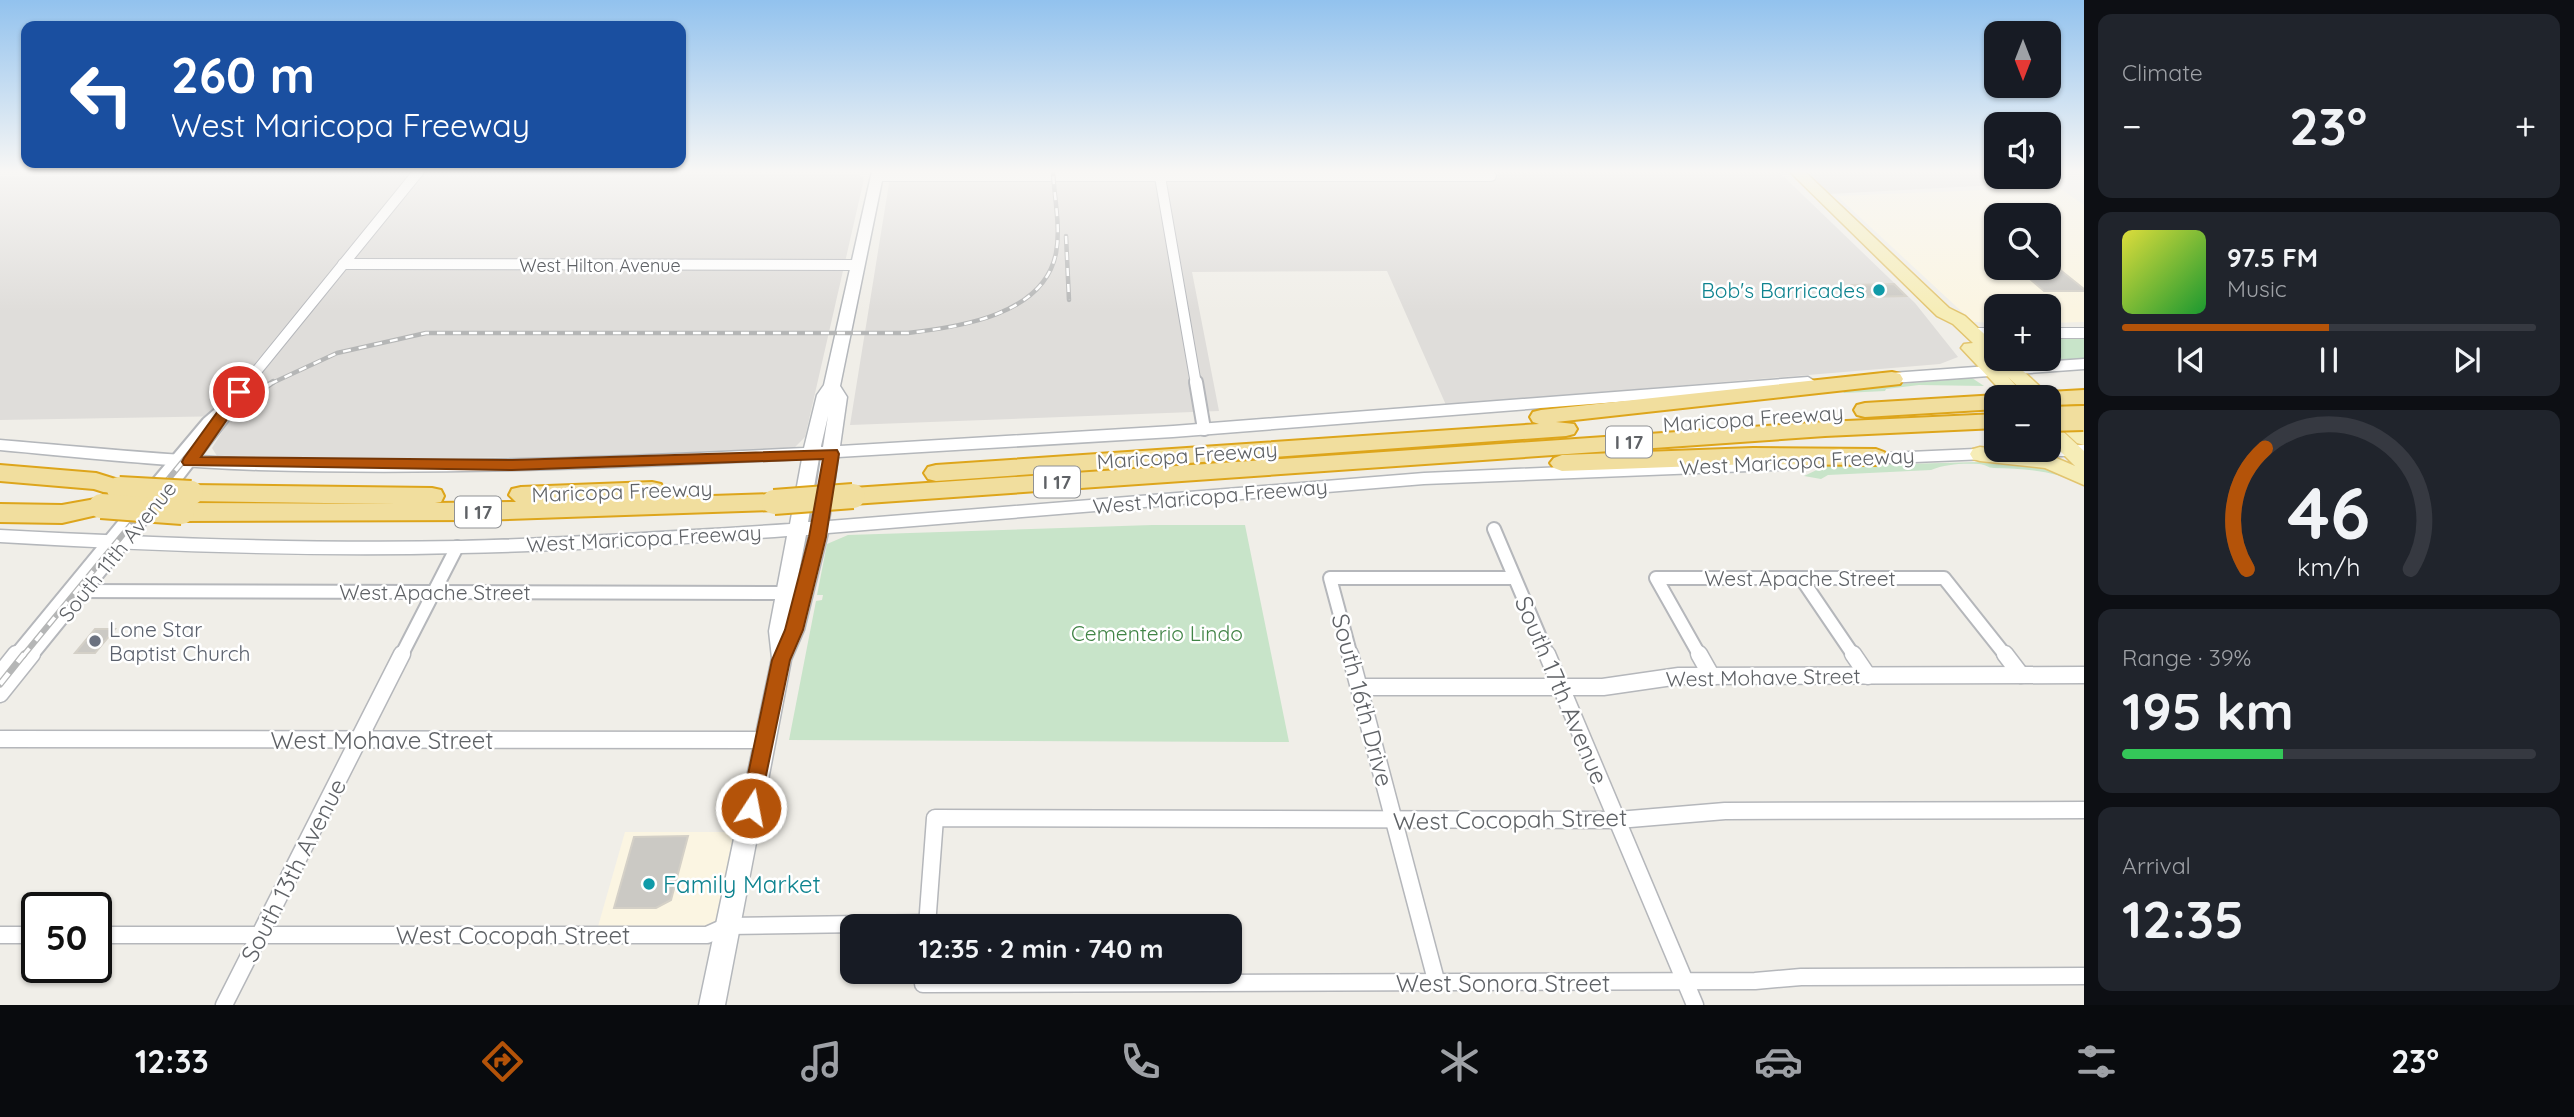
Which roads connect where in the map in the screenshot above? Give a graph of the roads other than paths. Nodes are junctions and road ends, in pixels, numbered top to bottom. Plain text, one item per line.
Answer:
1 (381, 218) edge
2 (867, 218) edge
3 (1168, 218) edge
4 (1845, 218) edge
5 (343, 264) junction
6 (857, 265) junction
7 (1943, 312) junction
8 (1973, 333) junction
9 (1984, 333) edge
10 (2061, 333) edge
11 (2084, 333) edge
12 (1984, 345) edge
13 (1984, 351) edge
14 (2061, 364) edge
15 (1984, 365) edge
16 (2084, 365) edge
17 (2009, 371) edge
18 (1892, 379) junction
19 (2026, 385) edge
20 (832, 386) junction
21 (1984, 403) edge
22 (1984, 422) edge
23 (2074, 424) edge
24 (1203, 429) junction
25 (0, 445) edge
26 (1285, 447) junction
27 (812, 454) junction
28 (831, 454) junction
29 (1980, 454) junction
30 (1876, 457) junction
31 (182, 461) junction
32 (1261, 468) junction
33 (0, 473) edge
34 (2084, 478) edge
35 (0, 480) edge
36 (855, 488) junction
37 (120, 489) junction
38 (0, 500) edge
39 (186, 503) junction
40 (101, 506) junction
41 (0, 513) edge
42 (819, 529) junction
43 (1494, 529) dead end
44 (797, 530) junction
45 (0, 536) edge
46 (116, 542) junction
47 (457, 547) junction
48 (1514, 578) junction
49 (1801, 578) junction
50 (69, 591) junction
51 (84, 591) junction
52 (435, 592) junction
53 (794, 593) junction
54 (0, 674) edge
55 (2021, 675) junction
56 (2084, 675) edge
57 (1868, 676) junction
58 (1712, 677) junction
59 (1359, 687) junction
60 (1561, 687) junction
61 (0, 694) edge
62 (0, 739) edge
63 (360, 740) junction
64 (764, 740) junction
65 (2084, 810) edge
66 (1618, 820) junction
67 (1395, 821) junction
68 (928, 914) edge
69 (840, 925) edge
70 (727, 926) junction
71 (0, 935) edge
72 (21, 935) edge
73 (112, 935) edge
74 (261, 935) junction
75 (2084, 976) edge
76 (1242, 981) edge
77 (1685, 982) junction
78 (1437, 984) junction
79 (224, 1005) edge
80 (712, 1005) edge
81 (1695, 1005) edge

1 - 5 street, South 11th Avenue
2 - 6 main road
3 - 24 street
4 - 7 main road
5 - 6 street, West Hilton Avenue
5 - 31 street, South 11th Avenue
6 - 20 main road
7 - 8 main road
7 - 13 main road
8 - 9 street
8 - 12 main road
10 - 11 street
14 - 16 main road
15 - 18 main road
17 - 19 main road
18 - 24 main road
18 - 26 highway
20 - 27 main road
20 - 28 main road
21 - 26 highway, Maricopa Freeway / I 17
22 - 32 highway, Maricopa Freeway / I 17
23 - 29 main road, West Maricopa Freeway
24 - 28 main road
25 - 31 main road
26 - 36 highway, Maricopa Freeway / I 17
27 - 28 main road
27 - 31 main road
27 - 44 main road
28 - 42 main road
29 - 30 main road, West Maricopa Freeway
29 - 34 main road
30 - 32 highway
30 - 42 main road, West Maricopa Freeway
31 - 46 street, South 11th Avenue
32 - 36 highway, Maricopa Freeway / I 17
33 - 37 highway
35 - 37 highway, Maricopa Freeway / I 17
36 - 39 highway, Maricopa Freeway / I 17, bridge
37 - 39 highway, Maricopa Freeway / I 17, bridge
38 - 40 highway, Maricopa Freeway / I 17
39 - 40 highway, Maricopa Freeway / I 17, bridge
40 - 41 highway
42 - 44 main road, West Maricopa Freeway
42 - 53 main road
43 - 48 street, South 17th Avenue
44 - 47 main road, West Maricopa Freeway
44 - 53 main road
45 - 46 main road, West Maricopa Freeway
46 - 47 main road, West Maricopa Freeway
46 - 50 street, South 11th Avenue
46 - 51 street, South 11th Avenue
47 - 52 street, South 13th Avenue
48 - 59 street, South 16th Drive
48 - 60 street, South 17th Avenue
49 - 55 street, West Apache Street
49 - 57 street
49 - 58 street, West Apache Street
50 - 51 street, West Apache Street
50 - 54 street, South 11th Avenue
51 - 52 street, West Apache Street
51 - 61 street, South 11th Avenue
52 - 53 street, West Apache Street
52 - 63 street, South 13th Avenue
53 - 64 main road
55 - 56 street, West Mohave Street
55 - 57 street, West Mohave Street
57 - 58 street, West Mohave Street
58 - 60 street, West Mohave Street
59 - 60 street, West Mohave Street
59 - 67 street, South 16th Drive
60 - 66 street, South 17th Avenue
62 - 63 street, West Mohave Street
63 - 64 street, West Mohave Street
63 - 74 street, South 13th Avenue
64 - 70 main road
65 - 66 street, West Cocopah Street
66 - 67 street, West Cocopah Street
66 - 77 street, South 17th Avenue
67 - 68 street, West Cocopah Street
67 - 78 street, South 16th Drive
69 - 70 street, West Cocopah Street
70 - 74 street, West Cocopah Street
70 - 80 main road
71 - 72 street
73 - 74 street, West Cocopah Street
74 - 79 street, South 13th Avenue
75 - 77 street, West Sonora Street
76 - 78 street, West Sonora Street
77 - 78 street, West Sonora Street
77 - 81 street, South 17th Avenue

